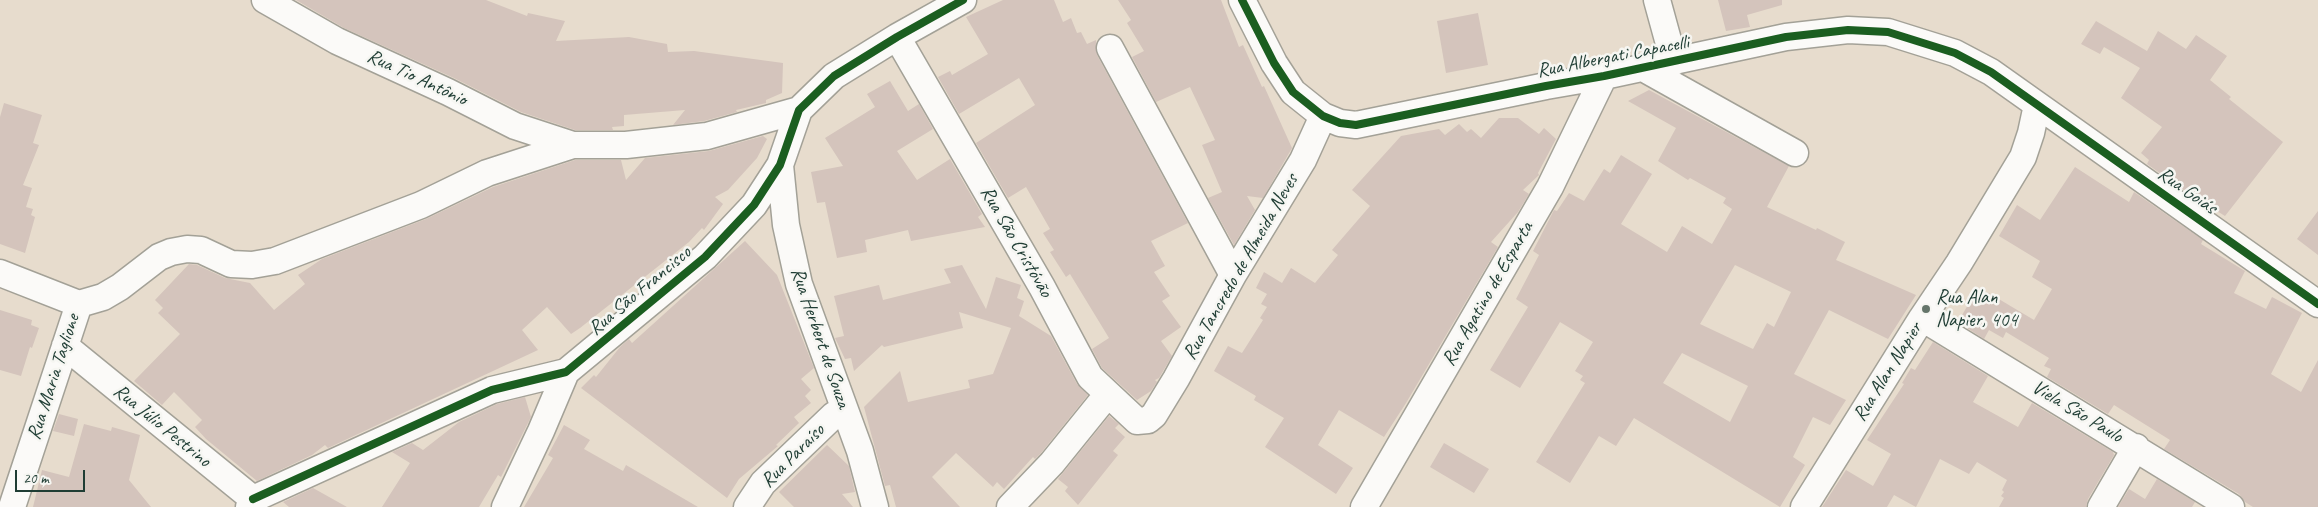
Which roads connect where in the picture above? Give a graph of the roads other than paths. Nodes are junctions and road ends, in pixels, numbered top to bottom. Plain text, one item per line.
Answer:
1 (265, 0) edge
2 (963, 0) edge
3 (1242, 0) edge
4 (1657, 0) edge
5 (897, 37) junction
6 (1110, 48) dead end
7 (1674, 62) junction
8 (1643, 68) junction
9 (1604, 76) junction
10 (2037, 104) junction
11 (799, 110) junction
12 (1323, 116) junction
13 (573, 145) junction
14 (1795, 153) dead end
15 (780, 165) junction
16 (0, 273) edge
17 (1233, 275) junction
18 (79, 304) junction
19 (2318, 304) edge
20 (1922, 318) junction
21 (65, 346) junction
22 (566, 372) junction
23 (1107, 395) junction
24 (843, 409) junction
25 (1154, 415) joint
26 (2136, 447) junction
27 (8, 503) edge
28 (251, 503) edge
29 (505, 507) edge
30 (747, 507) edge
31 (875, 507) edge
32 (1010, 507) edge
33 (1364, 507) edge
34 (1804, 507) edge
35 (2101, 507) edge
36 (2231, 507) edge

1 - 13 street, Rua Tio Antônio
2 - 5 street, Rua São Francisco
3 - 12 street, Rua Albergati Capacelli
4 - 7 street
5 - 11 street, Rua São Francisco
5 - 23 street, Rua São Cristóvão
6 - 17 street
7 - 8 street, Rua Albergati Capacelli
7 - 10 street, Rua Albergati Capacelli
8 - 9 street, Rua Albergati Capacelli
8 - 14 street
9 - 12 street, Rua Albergati Capacelli
9 - 33 street, Rua Agatino de Esparta
10 - 19 street, Rua Goiás
10 - 20 street, Rua Alan Napier
11 - 13 street
11 - 15 street, Rua São Francisco
12 - 17 street, Rua Tancredo de Almeida Neves
13 - 18 street
15 - 22 street, Rua São Francisco
15 - 24 street, Rua Herbert de Souza
16 - 18 street
17 - 25 street, Rua Tancredo de Almeida Neves
18 - 21 street, Rua Maria Taglione
20 - 26 street, Viela São Paulo
20 - 34 street, Rua Alan Napier
21 - 27 street, Rua Maria Taglione
21 - 28 street, Rua Júlio Pestrino
22 - 28 street, Rua São Francisco
22 - 29 street
23 - 25 street, Rua São Cristóvão
23 - 32 street
24 - 30 street, Rua Paraíso
24 - 31 street, Rua Herbert de Souza
26 - 35 street
26 - 36 street, Viela São Paulo

